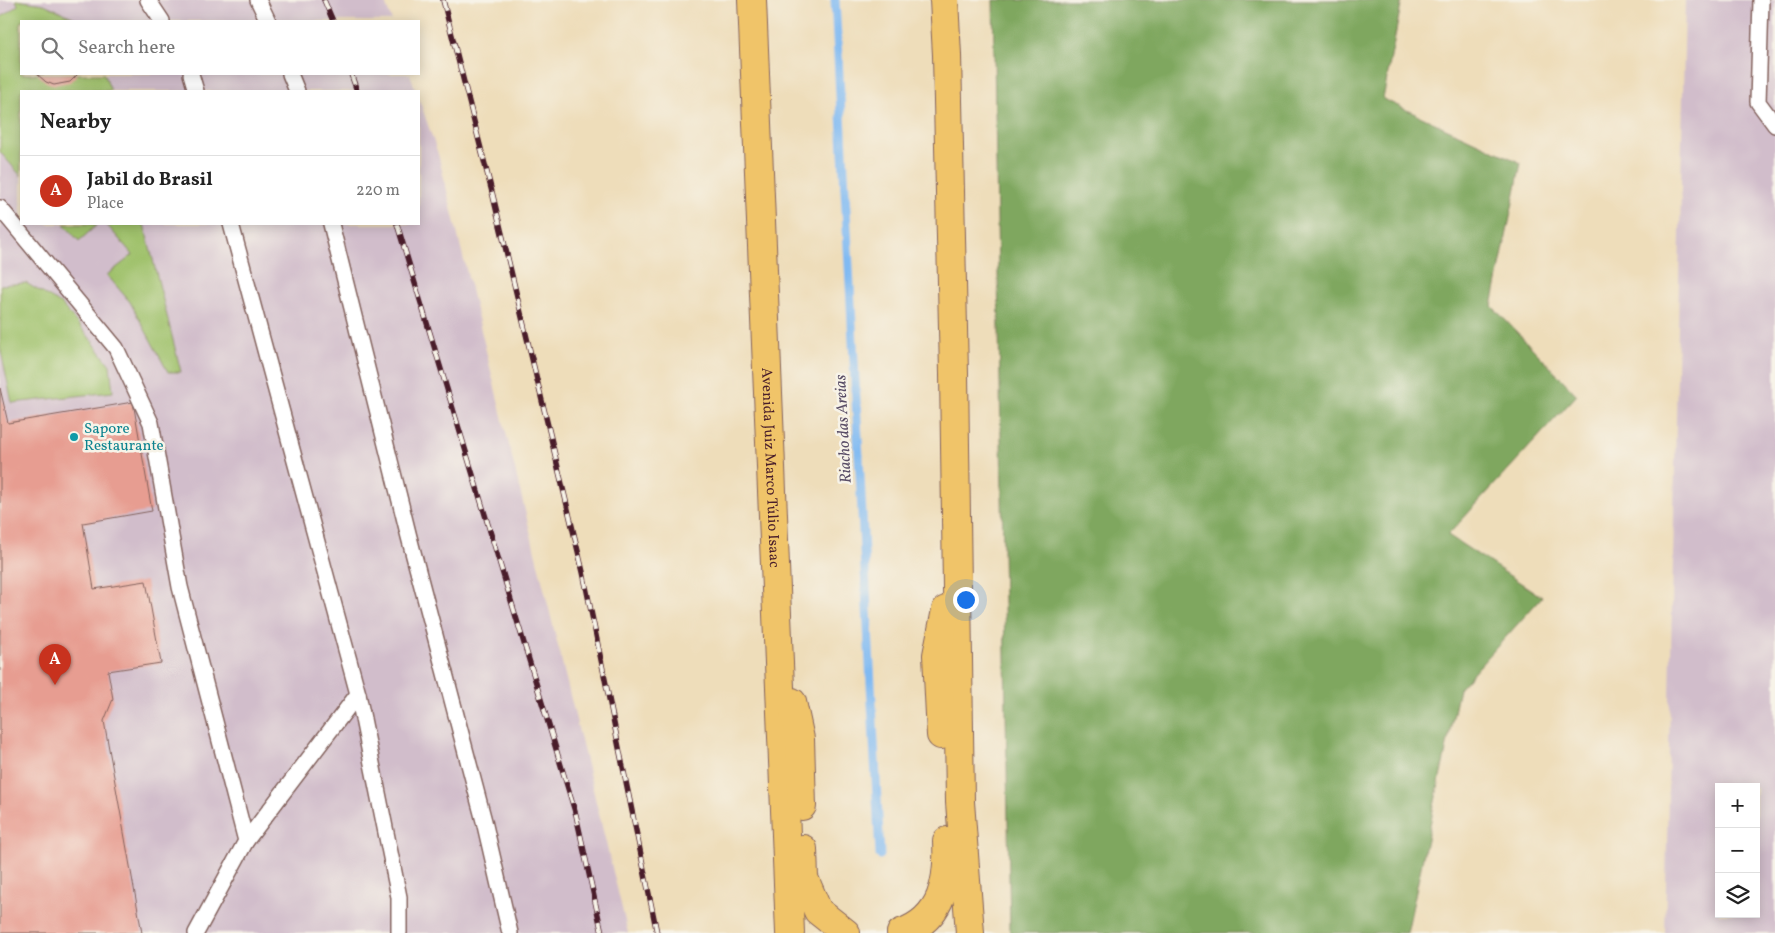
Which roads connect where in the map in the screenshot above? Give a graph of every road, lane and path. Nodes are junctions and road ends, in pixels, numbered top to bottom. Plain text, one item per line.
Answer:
1 (148, 0) edge
2 (258, 0) edge
3 (752, 0) edge
4 (944, 0) edge
5 (1761, 0) edge
6 (161, 20) edge
7 (268, 20) edge
8 (191, 75) edge
9 (290, 75) edge
10 (196, 90) edge
11 (297, 90) edge
12 (1775, 125) edge
13 (0, 208) edge
14 (232, 225) edge
15 (331, 225) edge
16 (957, 559) junction
17 (776, 625) junction
18 (358, 694) junction
19 (246, 841) junction
20 (196, 933) edge
21 (400, 933) edge
22 (510, 933) edge
23 (790, 933) edge
24 (846, 933) edge
25 (901, 933) edge
26 (970, 933) edge

1 - 6 lane
2 - 7 lane
3 - 17 main road, Avenida Juiz Marco Túlio Isaac
4 - 16 main road
5 - 12 lane
8 - 10 lane
9 - 11 lane
13 - 19 lane
14 - 18 lane
15 - 22 lane
16 - 25 main road
16 - 26 main road
17 - 23 main road, Avenida Juiz Marco Túlio Isaac
17 - 24 main road
18 - 19 lane
18 - 21 lane
19 - 20 lane

